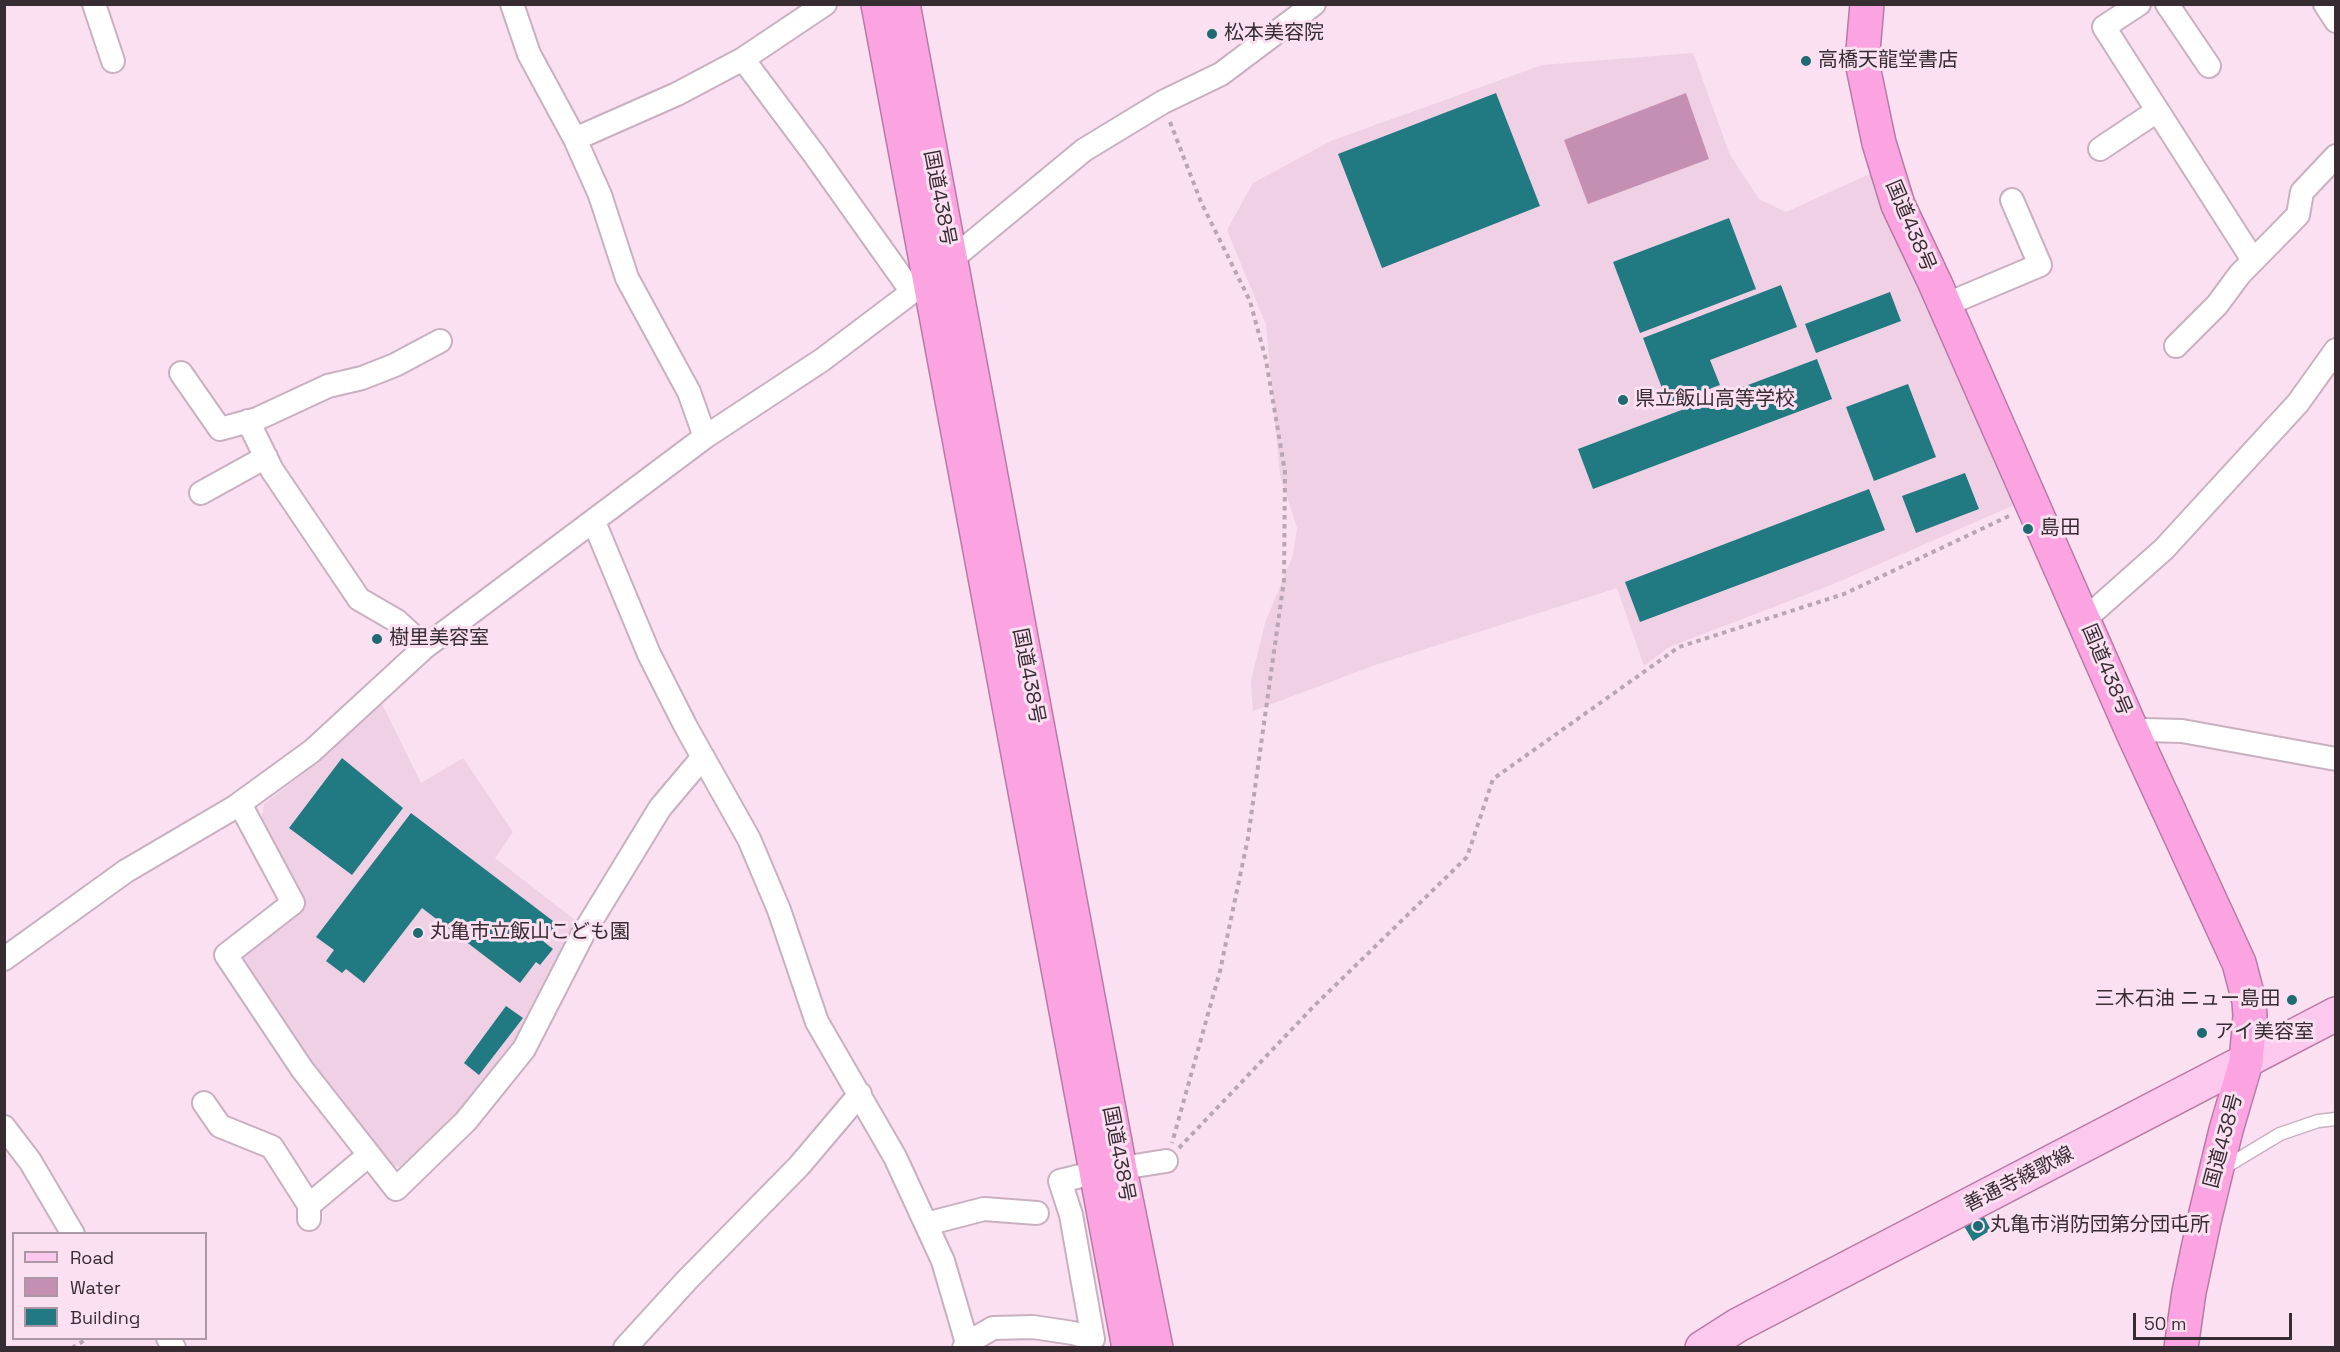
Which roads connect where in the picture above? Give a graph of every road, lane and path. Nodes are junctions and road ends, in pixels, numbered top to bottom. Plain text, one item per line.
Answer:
1 (93, 4) edge
2 (512, 4) edge
3 (825, 4) edge
4 (878, 4) edge
5 (903, 4) edge
6 (1314, 4) edge
7 (1868, 4) edge
8 (2167, 4) edge
9 (2325, 4) edge
10 (2134, 6) edge
11 (2336, 21) edge
12 (743, 59) junction
13 (113, 61) dead end
14 (2209, 66) dead end
15 (1163, 102) junction
16 (2157, 111) junction
17 (575, 140) junction
18 (2100, 149) dead end
19 (2336, 156) edge
20 (2012, 200) dead end
21 (2253, 260) junction
22 (931, 277) junction
23 (1945, 305) junction
24 (440, 341) dead end
25 (2176, 346) dead end
26 (2336, 350) edge
27 (182, 373) dead end
28 (248, 421) junction
29 (705, 437) junction
30 (266, 457) junction
31 (201, 493) dead end
32 (2034, 504) junction
33 (594, 522) junction
34 (2084, 620) junction
35 (425, 647) junction
36 (2133, 733) junction
37 (703, 757) junction
38 (2336, 759) edge
39 (240, 804) junction
40 (4, 959) edge
41 (2336, 1014) edge
42 (2246, 1062) junction
43 (860, 1094) junction
44 (204, 1103) dead end
45 (2336, 1119) edge
46 (4, 1127) edge
47 (369, 1155) junction
48 (1167, 1161) junction
49 (1109, 1171) junction
50 (2216, 1173) junction
51 (1037, 1213) dead end
52 (926, 1224) junction
53 (72, 1232) edge
54 (966, 1345) edge
55 (625, 1347) edge
56 (1130, 1347) edge
57 (1156, 1347) edge
58 (1702, 1347) edge
59 (2181, 1347) edge

1 - 13 street
2 - 17 street
3 - 12 street
4 - 22 highway, 国道438号
5 - 22 highway, 国道438号
6 - 15 street
7 - 23 highway, 国道438号
8 - 14 street
9 - 11 street
10 - 16 street
12 - 17 street
12 - 22 street
15 - 22 street
15 - 48 path
16 - 18 street
16 - 21 street
17 - 29 street
19 - 21 street
20 - 23 street
21 - 25 street
22 - 29 street
22 - 49 highway, 国道438号
23 - 32 highway, 国道438号
24 - 28 street
26 - 34 street
27 - 28 street
28 - 30 street
29 - 33 street
30 - 31 street
30 - 35 street
32 - 34 highway, 国道438号
32 - 48 path
33 - 35 street
33 - 37 street
34 - 36 highway, 国道438号
35 - 39 street
36 - 38 street
36 - 42 highway, 国道438号
37 - 43 street
37 - 47 street
39 - 40 street
39 - 47 street
41 - 42 main road, 善通寺綾歌線
42 - 50 highway, 国道438号
42 - 58 main road, 善通寺綾歌線
43 - 52 street
43 - 55 street
44 - 47 street
45 - 50 lane
46 - 53 street
48 - 49 street
49 - 54 street
49 - 56 highway, 国道438号
49 - 57 highway, 国道438号
50 - 59 highway, 国道438号
51 - 52 street
52 - 54 street

